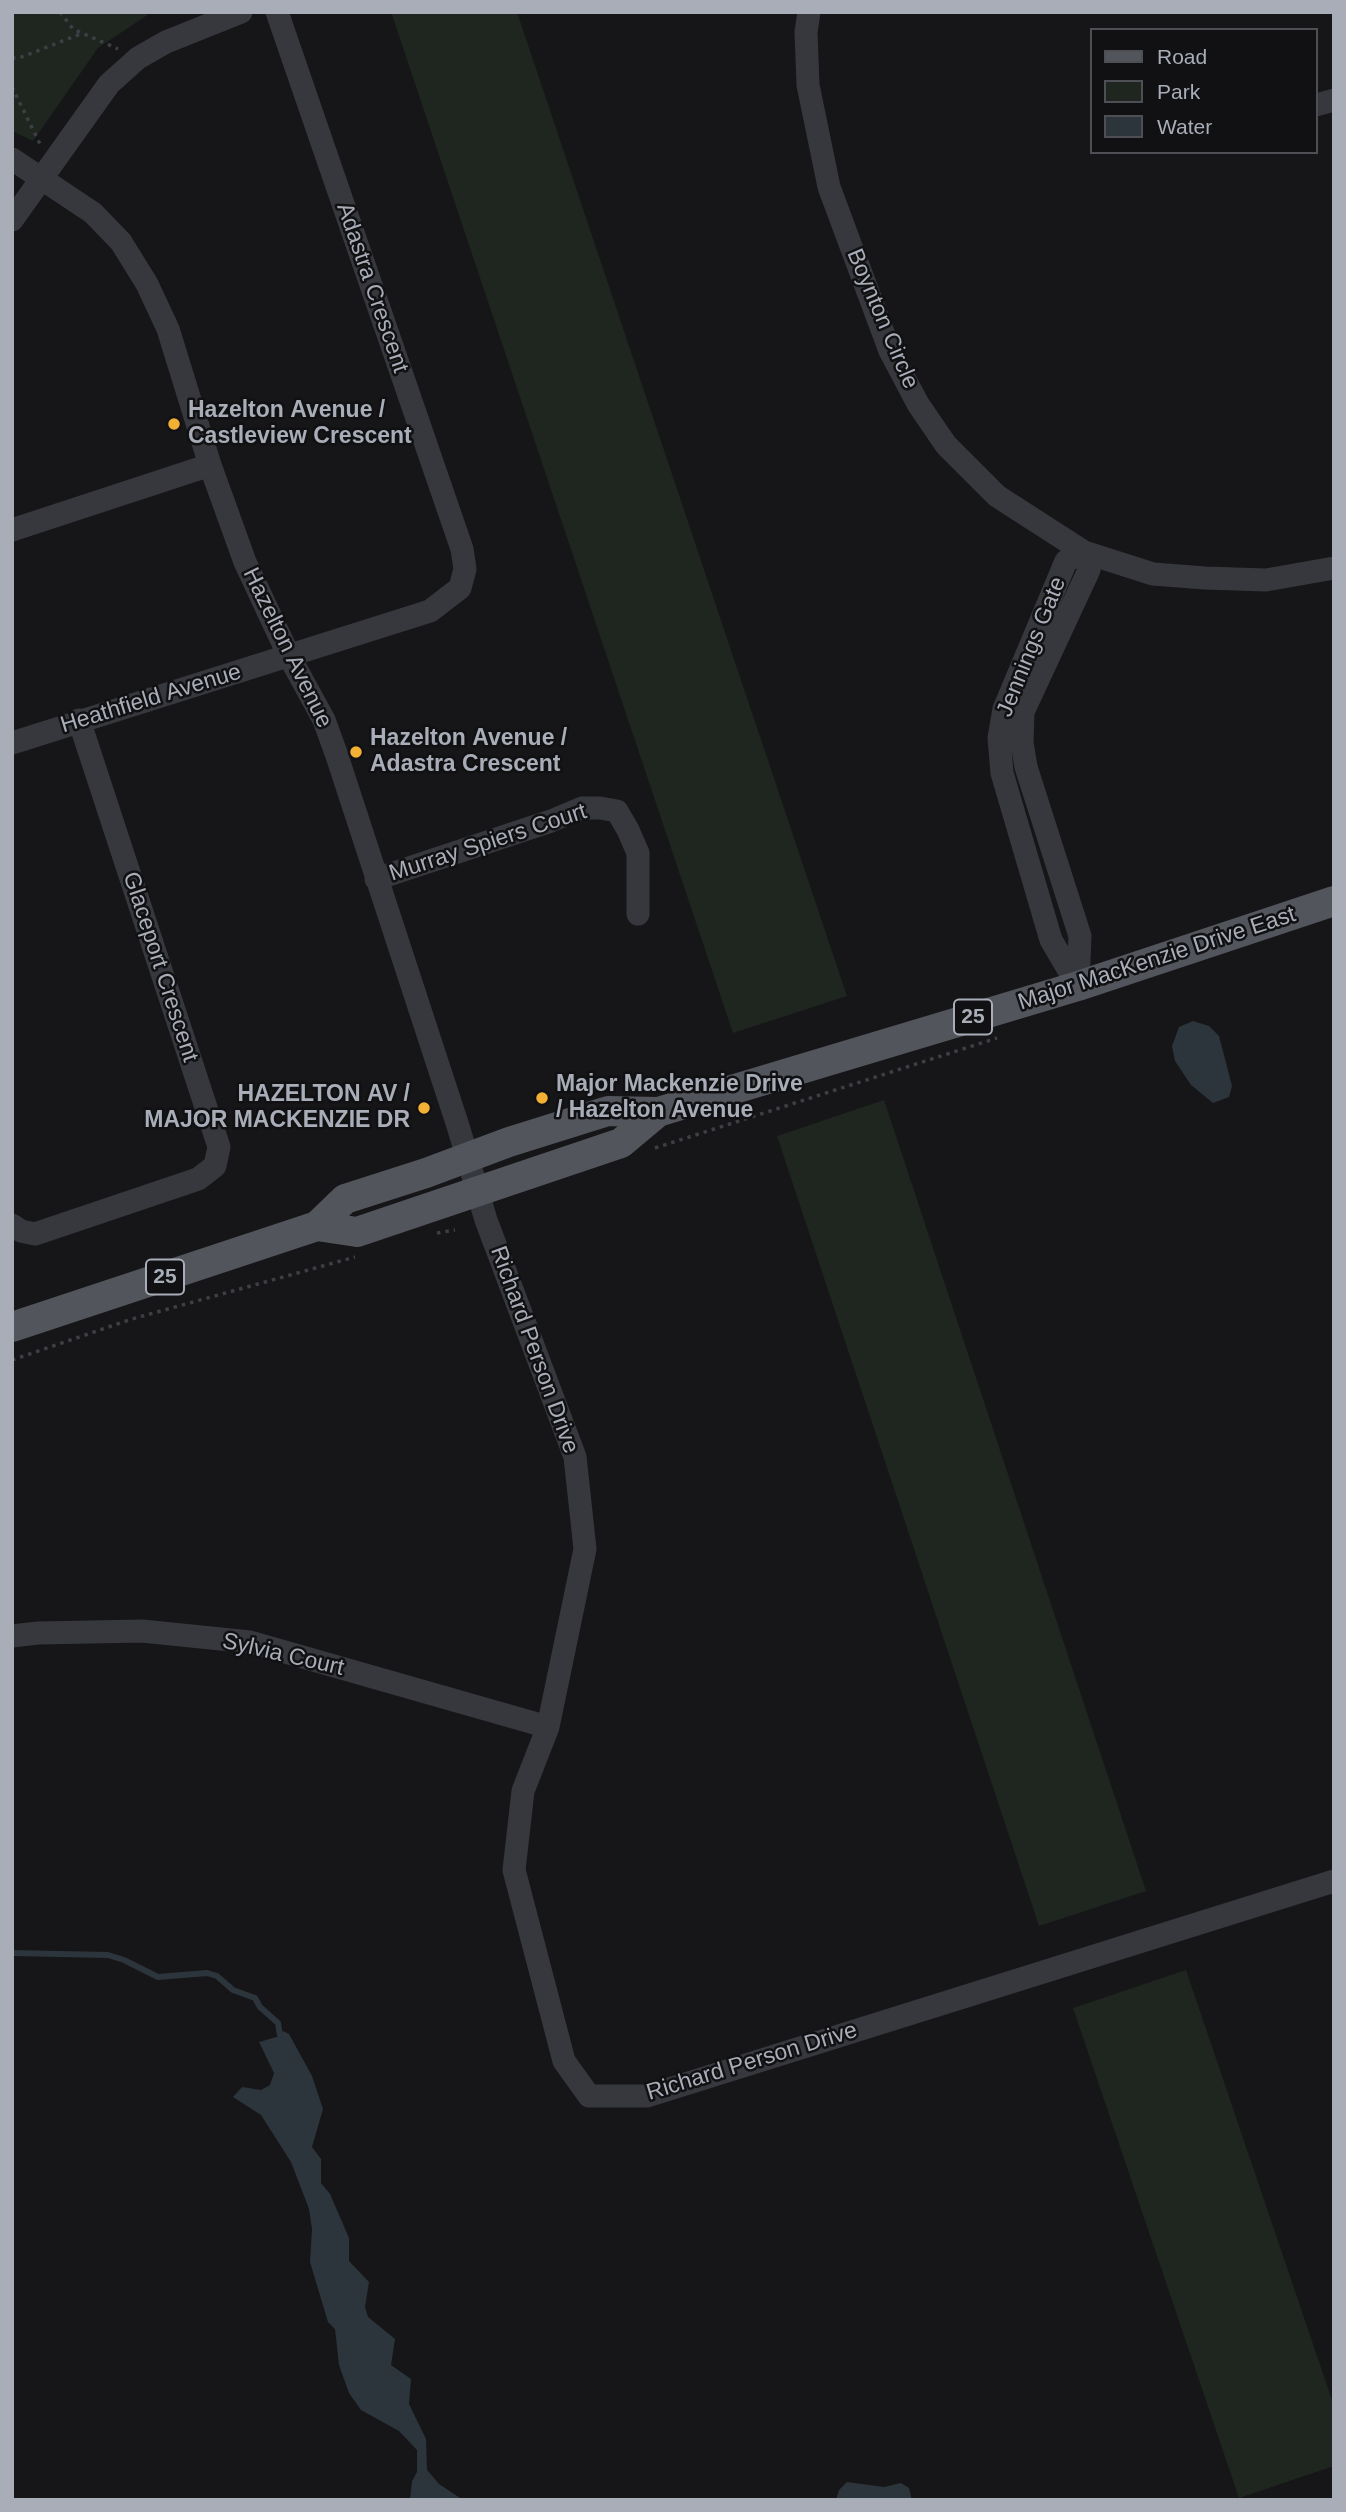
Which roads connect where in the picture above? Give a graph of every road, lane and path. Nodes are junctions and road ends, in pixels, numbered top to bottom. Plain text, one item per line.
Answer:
1 (61, 12) edge
2 (241, 12) edge
3 (277, 12) edge
4 (809, 12) edge
5 (83, 33) junction
6 (120, 50) dead end
7 (12, 58) edge
8 (12, 87) edge
9 (40, 144) dead end
10 (12, 159) edge
11 (42, 178) junction
12 (12, 220) edge
13 (210, 465) junction
14 (12, 530) edge
15 (1084, 552) junction
16 (1334, 568) edge
17 (289, 656) junction
18 (79, 720) junction
19 (12, 743) edge
20 (1026, 767) junction
21 (1002, 774) junction
22 (376, 879) junction
23 (1334, 901) edge
24 (638, 914) dead end
25 (1078, 986) junction
26 (998, 1038) dead end
27 (658, 1112) junction
28 (654, 1149) dead end
29 (467, 1157) junction
30 (477, 1192) junction
31 (12, 1225) edge
32 (317, 1226) junction
33 (455, 1230) dead end
34 (432, 1234) dead end
35 (357, 1256) dead end
36 (12, 1327) edge
37 (12, 1360) edge
38 (12, 1636) edge
39 (548, 1727) junction
40 (1334, 1881) edge

1 - 5 path
2 - 11 street
3 - 17 street, Adastra Crescent
4 - 15 street, Boynton Circle
5 - 6 path
5 - 7 path
8 - 9 path
10 - 11 street, Hazelton Avenue
11 - 12 street
11 - 13 street, Hazelton Avenue
13 - 14 street
13 - 17 street, Hazelton Avenue
15 - 16 street, Boynton Circle
15 - 20 street, Jennings Gate
15 - 21 street, Jennings Gate
17 - 18 street, Heathfield Avenue
17 - 22 street, Hazelton Avenue
18 - 19 street, Heathfield Avenue
18 - 31 street, Glaceport Crescent
20 - 21 street
20 - 25 street, Jennings Gate
21 - 25 street, Jennings Gate
22 - 24 street, Murray Spiers Court
22 - 29 street, Hazelton Avenue
23 - 25 main road, Major MacKenzie Drive East / 25
25 - 27 main road, Major MacKenzie Drive East / 25
26 - 28 path
27 - 29 main road, Major MacKenzie Drive East / 25
27 - 30 main road, Major MacKenzie Drive East / 25
29 - 30 street, Hazelton Avenue
29 - 32 main road, Major MacKenzie Drive East / 25
30 - 32 main road, Major MacKenzie Drive East / 25
30 - 39 street, Richard Person Drive
32 - 36 main road, Major MacKenzie Drive East / 25
33 - 34 path
35 - 37 path
38 - 39 street, Sylvia Court
39 - 40 street, Richard Person Drive

